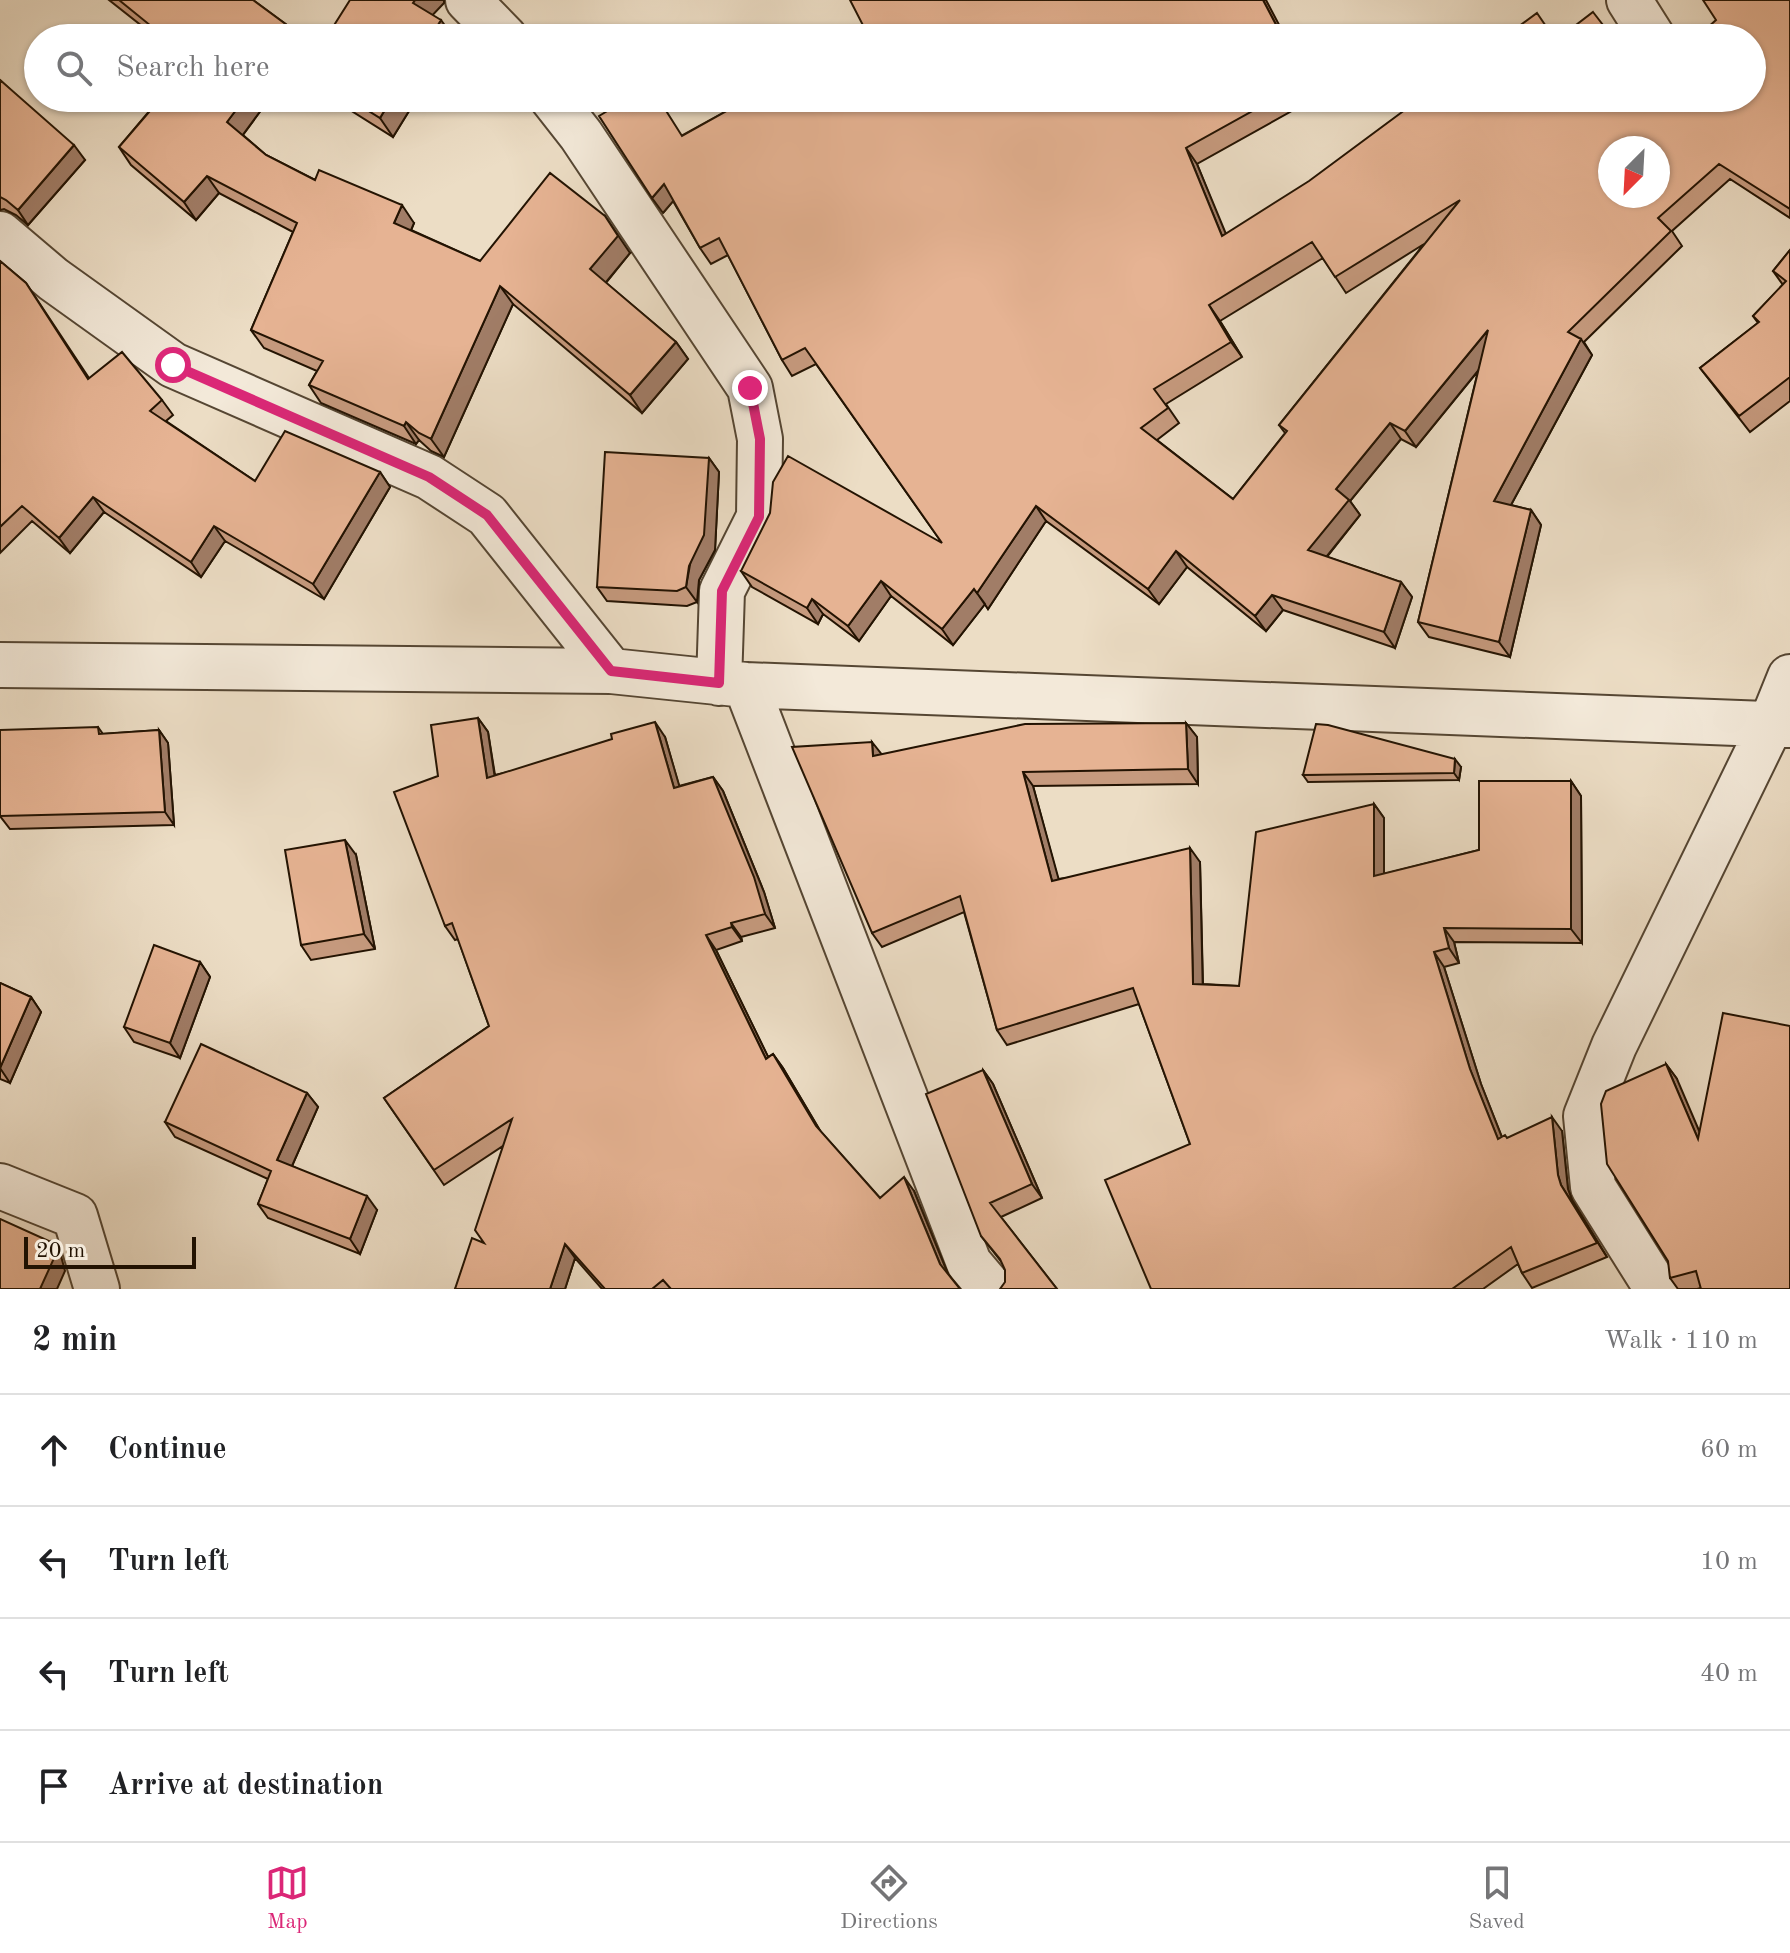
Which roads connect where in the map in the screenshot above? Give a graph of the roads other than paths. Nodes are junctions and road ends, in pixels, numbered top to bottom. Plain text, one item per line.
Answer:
1 (468, 0) edge
2 (1629, 0) edge
3 (491, 24) edge
4 (1644, 24) edge
5 (563, 112) edge
6 (0, 234) edge
7 (0, 665) edge
8 (611, 671) junction
9 (1790, 677) edge
10 (732, 684) junction
11 (1780, 725) edge
12 (0, 1186) edge
13 (97, 1289) edge
14 (991, 1289) edge
15 (1657, 1289) edge

1 - 3 street
2 - 4 street
5 - 10 street
6 - 8 street
7 - 8 street
8 - 10 street
9 - 11 street
10 - 11 street
10 - 14 street
11 - 15 street
12 - 13 street

